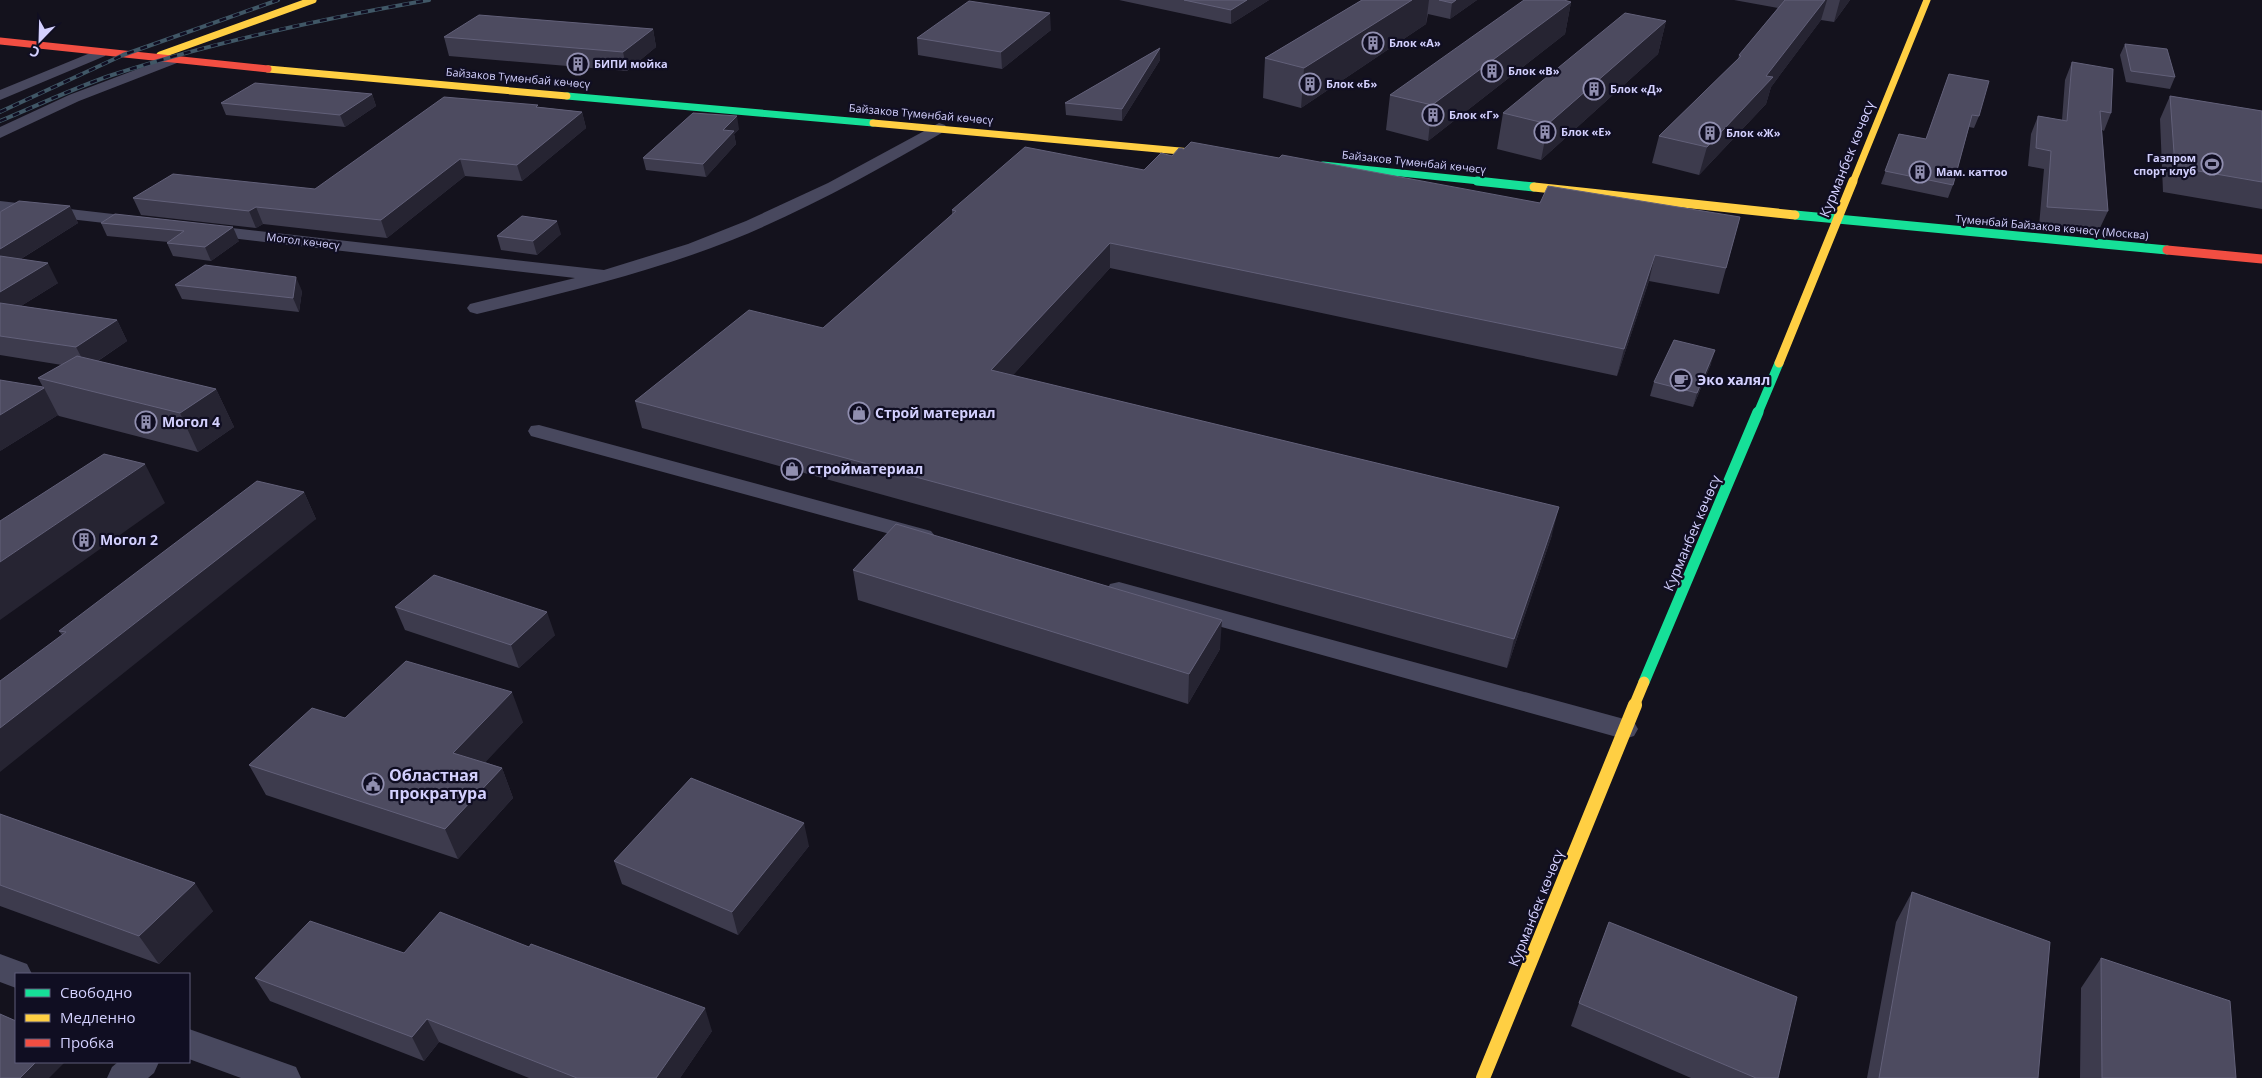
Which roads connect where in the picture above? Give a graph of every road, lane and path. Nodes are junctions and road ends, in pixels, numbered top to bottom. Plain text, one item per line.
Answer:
1 (313, 0) edge
2 (1927, 0) edge
3 (0, 42) edge
4 (100, 53) junction
5 (152, 58) junction
6 (172, 60) junction
7 (0, 95) edge
8 (939, 128) junction
9 (0, 133) edge
10 (1222, 155) edge
11 (1310, 164) edge
12 (0, 206) edge
13 (1839, 220) junction
14 (159, 225) edge
15 (189, 228) edge
16 (2262, 259) edge
17 (605, 276) junction
18 (477, 308) dead end
19 (539, 431) dead end
20 (942, 541) edge
21 (1096, 584) edge
22 (1624, 729) junction
23 (0, 968) edge
24 (15, 974) edge
25 (190, 1044) edge
26 (141, 1063) edge
27 (124, 1078) edge
28 (284, 1078) edge
29 (1484, 1078) edge

1 - 5 main road
2 - 13 main road, Курманбек көчөсү
3 - 4 main road, Байзаков Түмөнбай көчөсү
4 - 5 main road, Байзаков Түмөнбай көчөсү
4 - 7 street
5 - 6 main road, Байзаков Түмөнбай көчөсү
6 - 8 main road, Байзаков Түмөнбай көчөсү
6 - 9 street
8 - 10 main road, Байзаков Түмөнбай көчөсү
8 - 17 street
11 - 13 main road, Байзаков Түмөнбай көчөсү
12 - 14 street
13 - 16 main road, Түмөнбай Байзаков көчөсү (Москва)
13 - 22 main road, Курманбек көчөсү
15 - 17 street, Могол көчөсү
17 - 18 street
19 - 20 street
21 - 22 street
22 - 29 main road, Курманбек көчөсү
23 - 24 street
25 - 28 street
26 - 27 street

